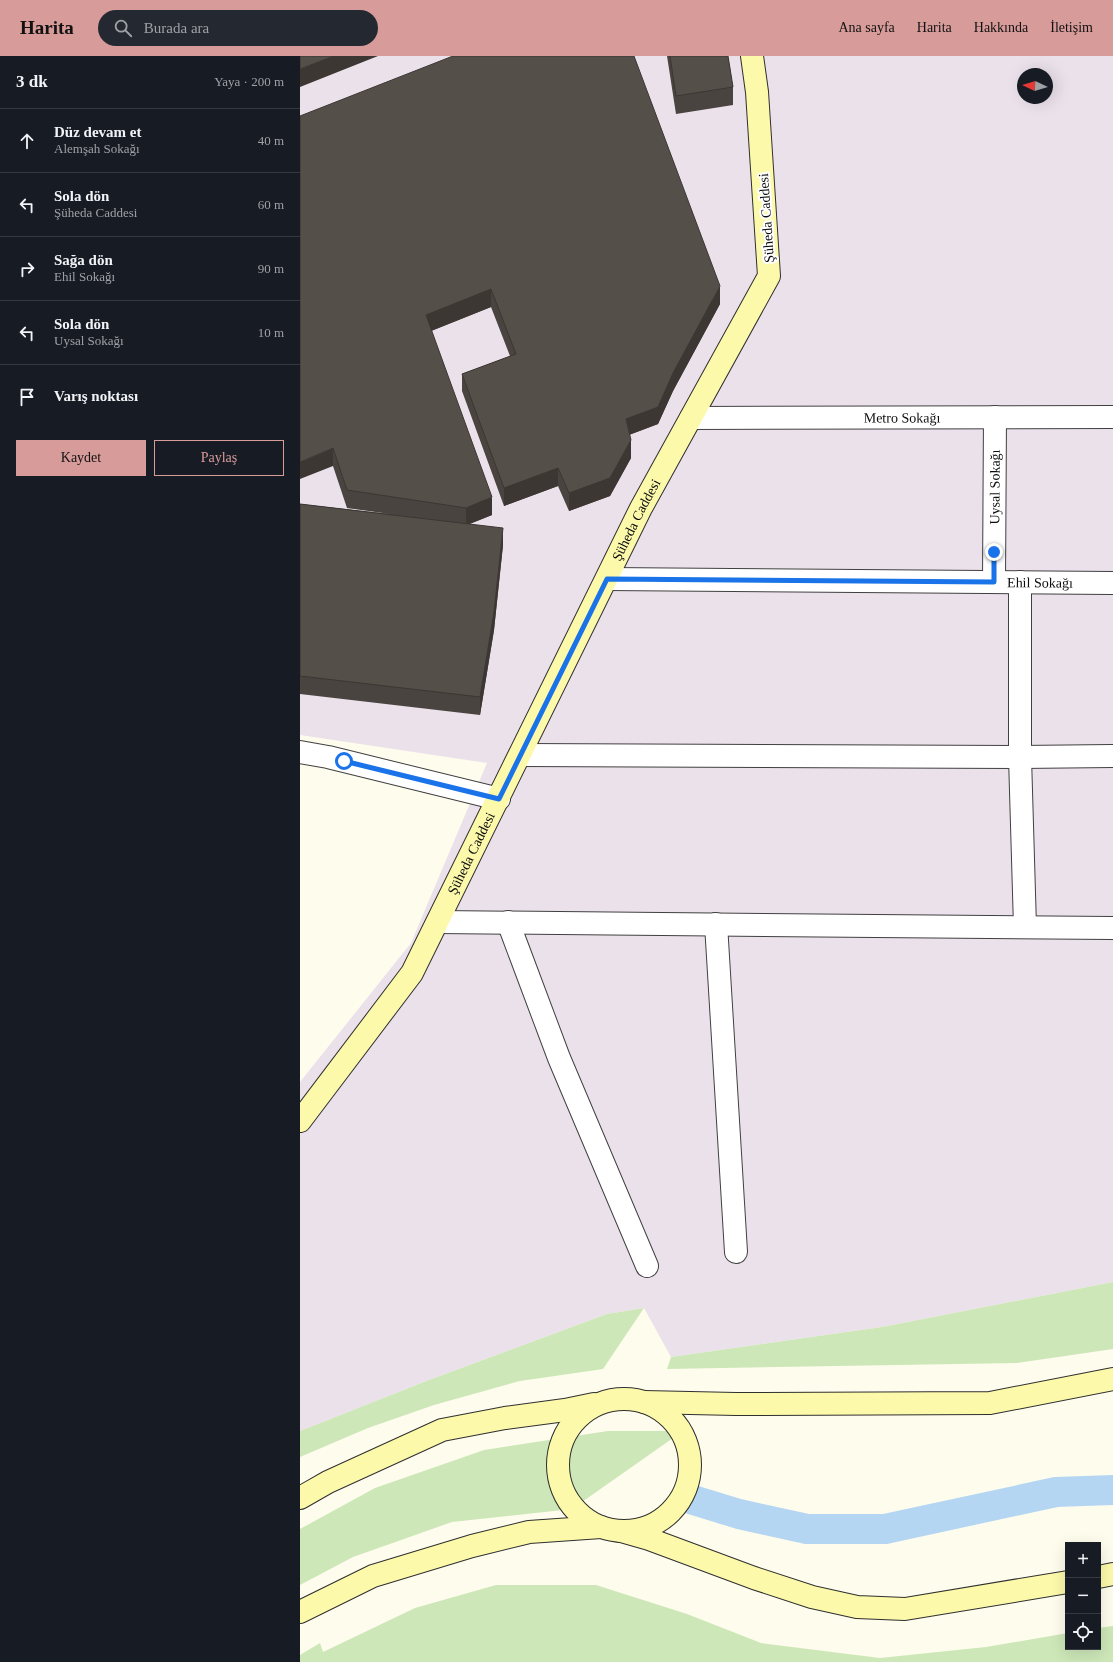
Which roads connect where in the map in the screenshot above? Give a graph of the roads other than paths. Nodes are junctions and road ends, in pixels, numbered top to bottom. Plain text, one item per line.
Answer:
1 (752, 56) edge
2 (995, 417) junction
3 (1113, 417) edge
4 (691, 418) junction
5 (607, 579) junction
6 (994, 582) junction
7 (1020, 582) junction
8 (1113, 583) edge
9 (300, 752) edge
10 (520, 755) junction
11 (1113, 756) edge
12 (1020, 757) junction
13 (499, 799) junction
14 (438, 922) junction
15 (508, 922) junction
16 (716, 924) junction
17 (1025, 927) junction
18 (1113, 928) edge
19 (300, 1121) edge
20 (736, 1252) dead end
21 (648, 1266) dead end
22 (1113, 1379) edge
23 (601, 1402) junction
24 (644, 1402) junction
25 (300, 1498) edge
26 (611, 1529) junction
27 (1113, 1574) edge
28 (1101, 1576) edge
29 (1065, 1582) edge
30 (300, 1612) edge

1 - 4 street, Şüheda Caddesi
2 - 3 street, Metro Sokağı
2 - 4 street, Metro Sokağı
2 - 6 street, Uysal Sokağı
4 - 5 street, Şüheda Caddesi
5 - 6 street, Ehil Sokağı
5 - 10 street, Şüheda Caddesi
6 - 7 street, Ehil Sokağı
7 - 8 street, Ehil Sokağı
7 - 12 street
9 - 13 street
10 - 12 street
10 - 13 street, Şüheda Caddesi
11 - 12 street
12 - 17 street
13 - 14 street, Şüheda Caddesi
14 - 15 street
14 - 19 street, Şüheda Caddesi
15 - 16 street
15 - 21 street
16 - 17 street
16 - 20 street
17 - 18 street
22 - 24 street
23 - 24 street
23 - 25 street
23 - 26 street
24 - 26 street
26 - 29 street
26 - 30 street
27 - 28 street

